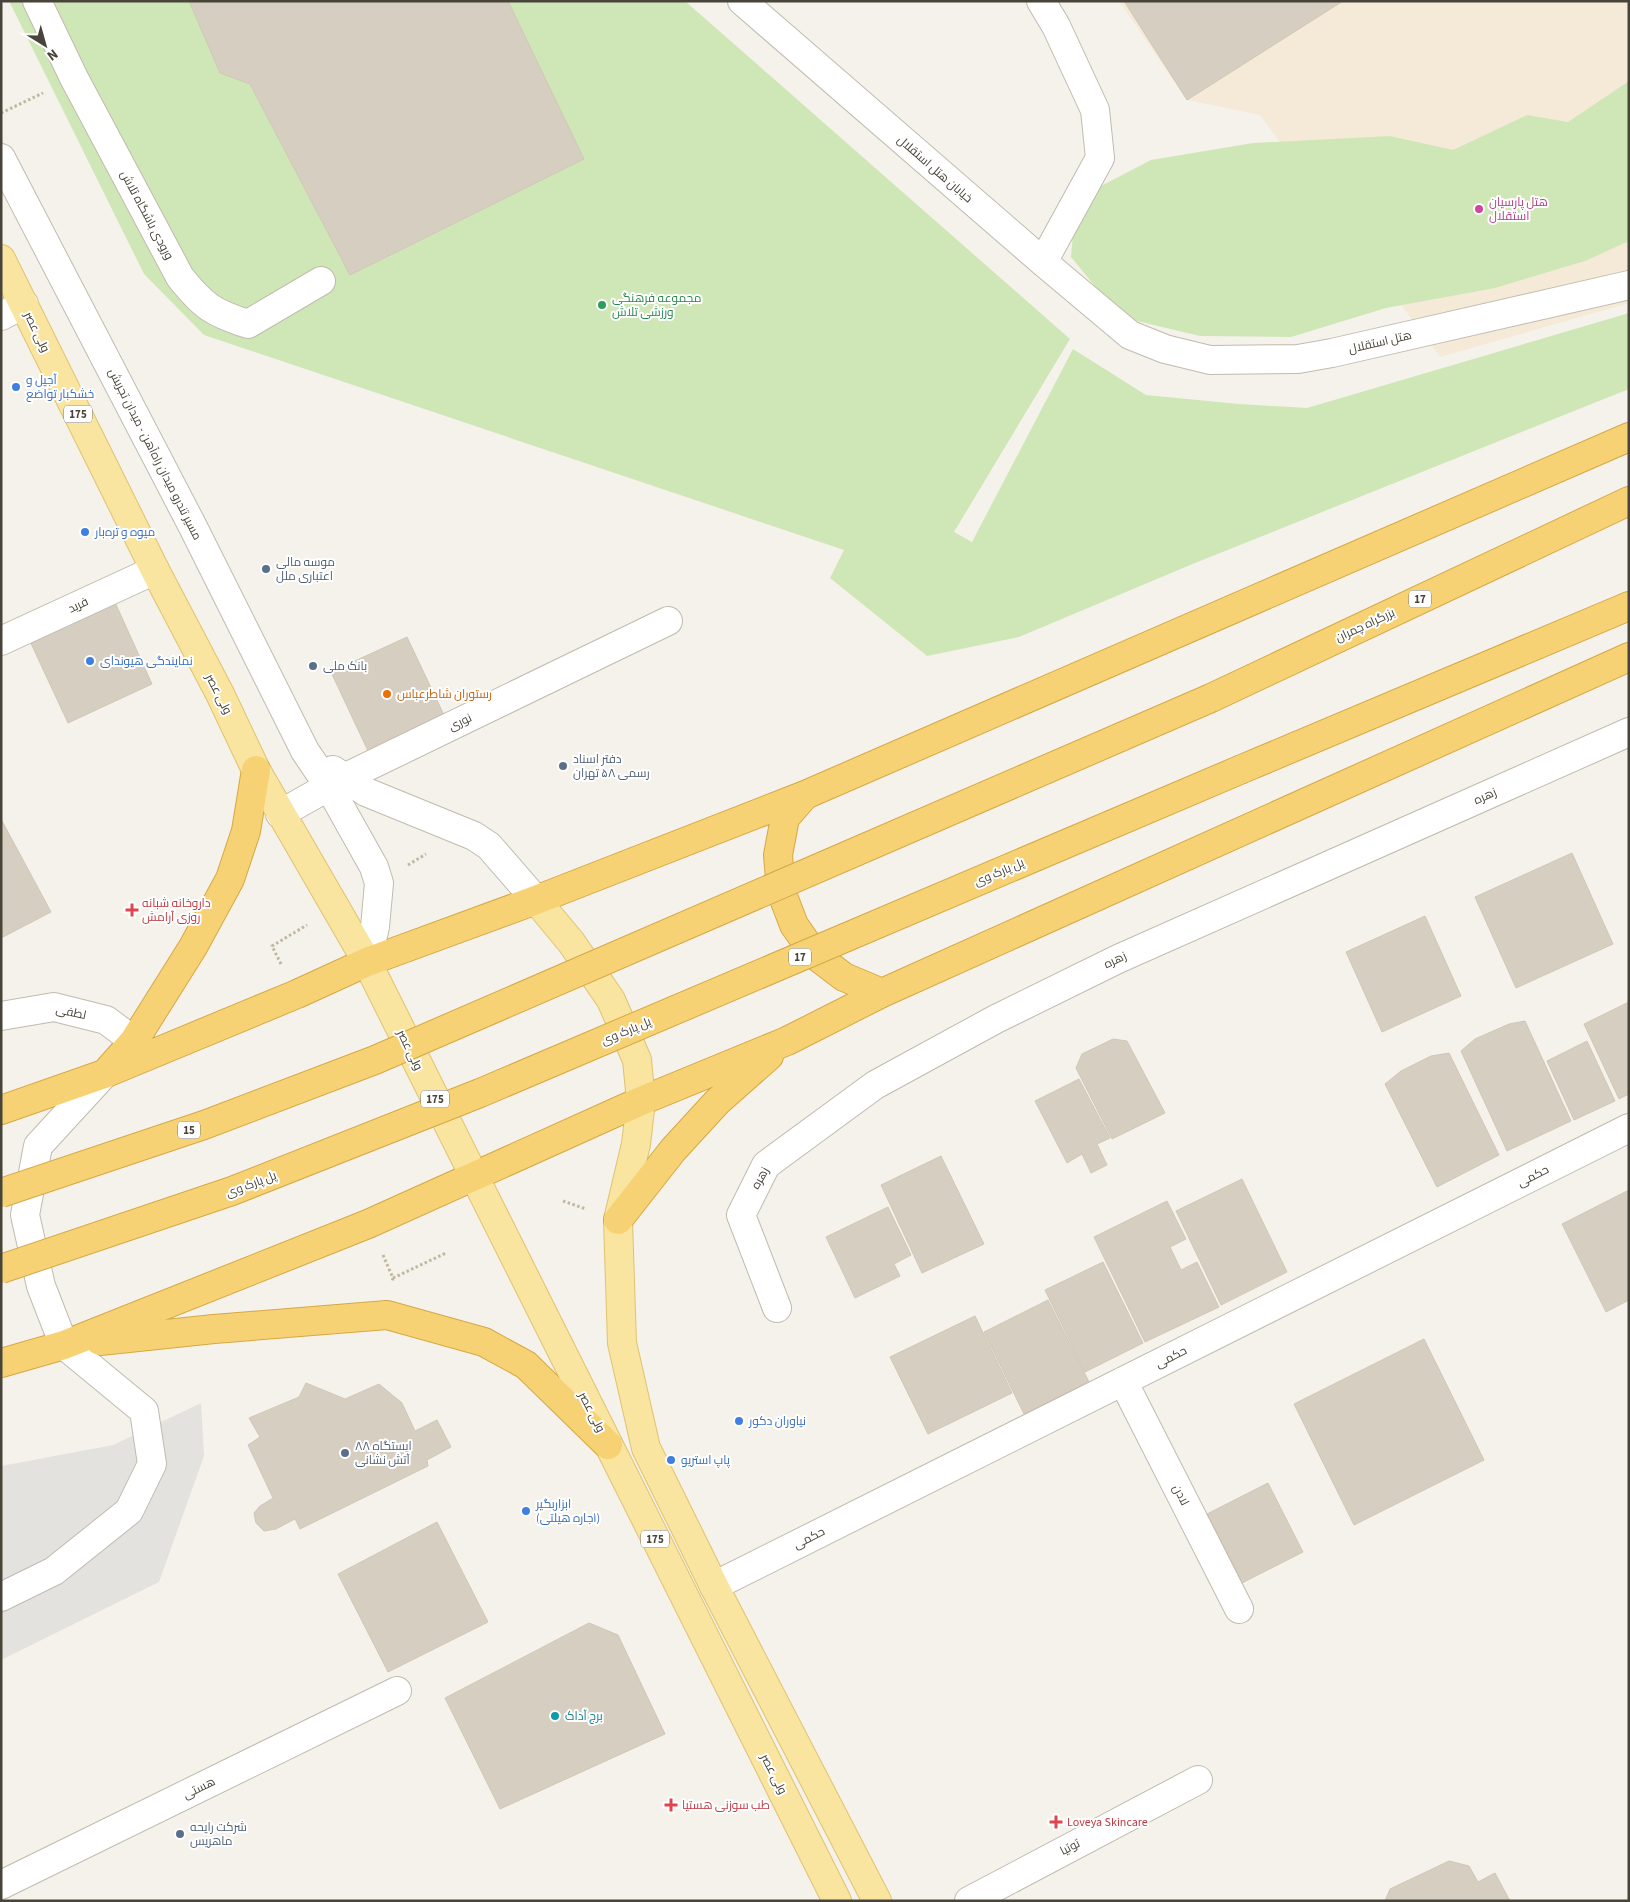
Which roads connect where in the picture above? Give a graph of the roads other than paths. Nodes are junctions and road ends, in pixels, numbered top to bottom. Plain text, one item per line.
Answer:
1 (37, 1) edge
2 (742, 1) edge
3 (1041, 1) edge
4 (1, 158) edge
5 (1, 259) edge
6 (1043, 262) junction
7 (321, 281) dead end
8 (1629, 285) edge
9 (13, 310) edge
10 (1130, 335) joint
11 (1629, 437) edge
12 (1629, 501) edge
13 (155, 570) junction
14 (1629, 606) edge
15 (668, 621) dead end
16 (1, 641) edge
17 (1629, 657) edge
18 (1629, 732) edge
19 (256, 770) junction
20 (336, 782) junction
21 (805, 795) junction
22 (280, 814) junction
23 (536, 900) junction
24 (367, 962) junction
25 (882, 993) junction
26 (1, 1016) edge
27 (134, 1041) junction
28 (787, 1041) junction
29 (375, 1060) joint
30 (104, 1074) junction
31 (641, 1100) junction
32 (1, 1110) edge
33 (1629, 1128) edge
34 (474, 1177) junction
35 (1, 1194) edge
36 (618, 1220) junction
37 (1, 1269) edge
38 (777, 1308) dead end
39 (64, 1346) junction
40 (1, 1362) edge
41 (1123, 1381) junction
42 (608, 1445) junction
43 (714, 1586) junction
44 (1, 1597) edge
45 (1239, 1609) dead end
46 (397, 1691) dead end
47 (1198, 1780) dead end
48 (1, 1885) edge
49 (837, 1901) edge
50 (877, 1901) edge
51 (969, 1901) edge

1 - 7 street, ورودی باشگاه تلاش
2 - 6 street, خیابان هتل استقلال
3 - 6 street
4 - 20 street, مسیر تندرو میدان راه‌آهن - میدان تجریش
5 - 9 main road, ولی عصر / 175
6 - 10 street, خیابان هتل استقلال
8 - 10 street, هتل استقلال
9 - 13 main road, ولی عصر / 175
11 - 21 highway
12 - 29 highway, بزرگراه چمران / 17, bridge
13 - 16 street, فرید
13 - 19 main road, ولی عصر / 175
14 - 37 highway, پل پارک وی / 17, bridge
15 - 20 street, نوری
17 - 25 highway
18 - 38 street, زهره
19 - 22 main road, ولی عصر / 175
19 - 27 highway
20 - 22 street, نوری
20 - 23 street, مسیر تندرو میدان راه‌آهن - میدان تجریش
20 - 24 street, مسیر تندرو میدان راه‌آهن - میدان تجریش
21 - 23 highway
21 - 25 highway
22 - 24 main road, ولی عصر / 175
23 - 24 highway
23 - 31 main road
24 - 30 highway
24 - 34 main road, ولی عصر / 175
25 - 28 highway
26 - 27 street, لطفی
27 - 30 highway
28 - 31 highway
28 - 36 highway
29 - 35 highway, 15, bridge
30 - 32 highway
30 - 39 street
31 - 34 highway
31 - 36 main road
33 - 41 street, حکمی
34 - 39 highway
34 - 42 main road, ولی عصر / 175
36 - 43 main road, 175
39 - 40 highway
39 - 42 highway
39 - 44 street
41 - 43 street, حکمی
41 - 45 street, لادن
42 - 49 main road, ولی عصر / 175
43 - 50 main road, 175
46 - 48 street, هستی
47 - 51 street, توتیا

